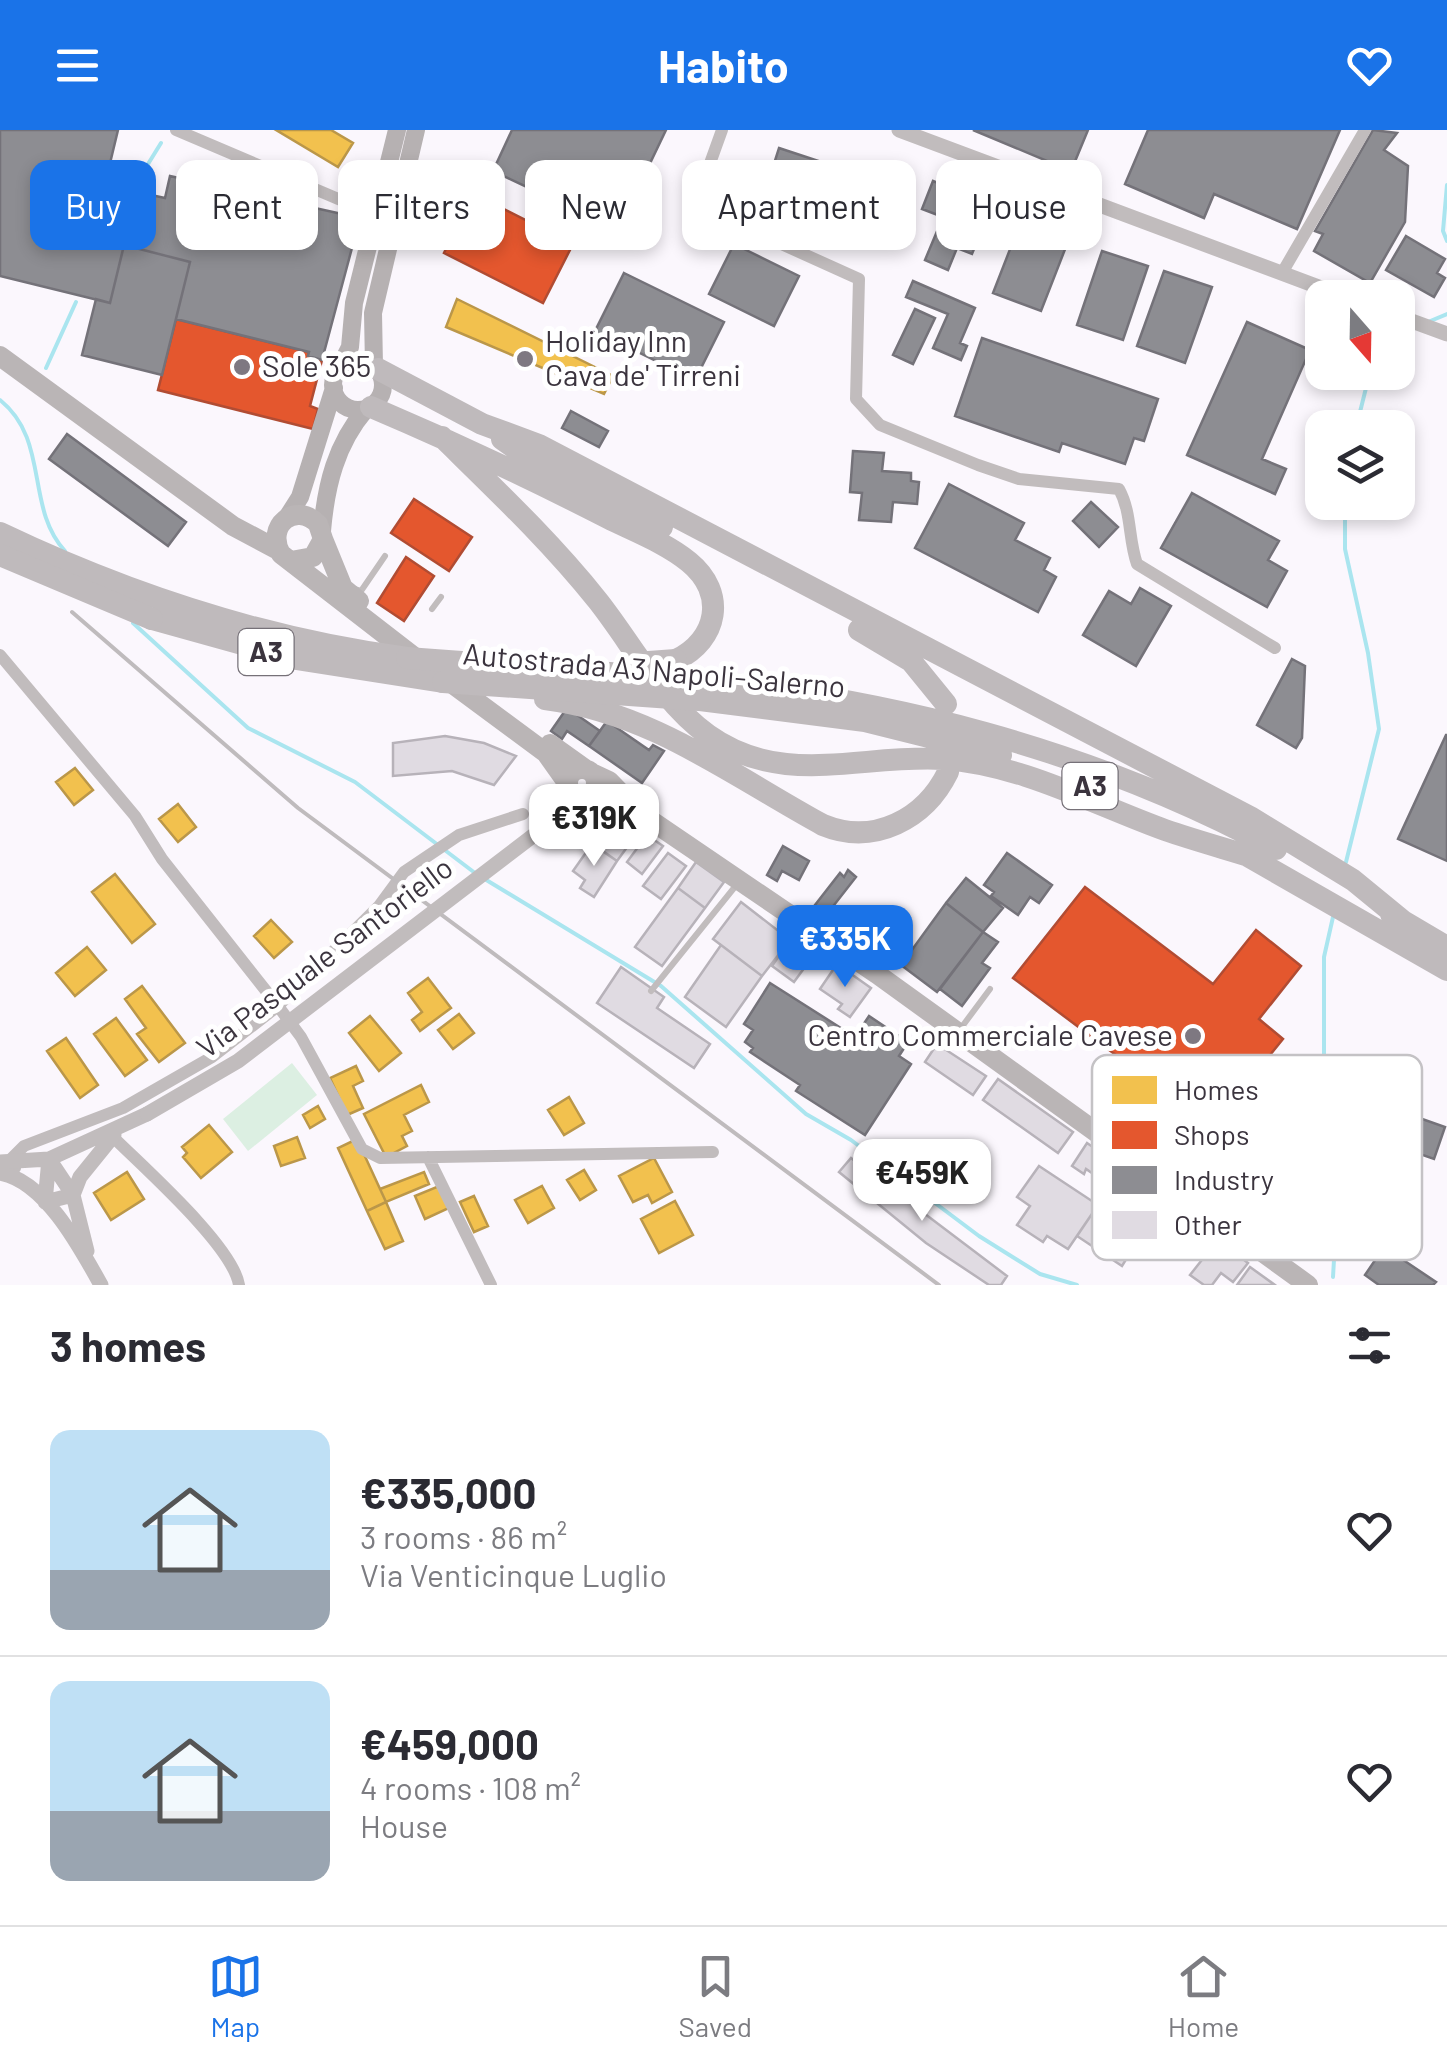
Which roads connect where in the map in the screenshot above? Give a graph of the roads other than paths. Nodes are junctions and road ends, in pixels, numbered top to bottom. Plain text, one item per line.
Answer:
1 (176, 130) edge
2 (397, 130) edge
3 (416, 130) edge
4 (722, 130) edge
5 (899, 130) edge
6 (1364, 130) edge
7 (390, 160) edge
8 (338, 199) edge
9 (367, 250) edge
10 (1282, 273) junction
11 (1305, 282) edge
12 (1415, 322) edge
13 (1447, 334) edge
14 (0, 356) edge
15 (376, 368) junction
16 (335, 380) junction
17 (368, 408) junction
18 (482, 424) junction
19 (442, 436) junction
20 (205, 502) junction
21 (288, 516) junction
22 (0, 534) edge
23 (322, 535) junction
24 (285, 555) junction
25 (0, 556) edge
26 (385, 556) dead end
27 (352, 589) junction
28 (441, 597) dead end
29 (151, 608) junction
30 (432, 610) dead end
31 (1275, 648) dead end
32 (0, 655) edge
33 (677, 669) junction
34 (478, 684) junction
35 (946, 704) dead end
36 (948, 772) dead end
37 (583, 784) junction
38 (524, 814) dead end
39 (1252, 857) junction
40 (739, 882) junction
41 (1403, 921) junction
42 (1447, 947) edge
43 (1447, 970) edge
44 (990, 988) dead end
45 (650, 991) dead end
46 (278, 1006) junction
47 (958, 1032) junction
48 (1092, 1129) edge
49 (116, 1133) junction
50 (47, 1136) junction
51 (713, 1152) dead end
52 (428, 1157) junction
53 (49, 1159) junction
54 (6, 1160) edge
55 (8, 1174) edge
56 (73, 1195) junction
57 (45, 1202) junction
58 (1273, 1260) edge
59 (99, 1281) edge
60 (240, 1285) edge
61 (491, 1285) edge
62 (1308, 1285) edge

1 - 8 street
2 - 7 main road
3 - 15 main road
4 - 31 street
5 - 10 street
6 - 10 street
9 - 16 main road
10 - 11 street
12 - 13 street
14 - 20 main road
15 - 16 main road
15 - 17 main road
15 - 18 highway
16 - 17 main road
16 - 21 main road
17 - 19 highway
17 - 23 main road
18 - 35 highway
18 - 41 highway
19 - 33 highway
19 - 39 highway
20 - 21 main road
20 - 24 main road
21 - 23 main road
21 - 24 main road
22 - 29 highway, Autostrada A3 Napoli-Salerno / A3
23 - 24 main road
23 - 27 main road
24 - 37 main road
25 - 29 highway, Autostrada A3 Napoli-Salerno / A3, bridge
26 - 27 lane
27 - 37 main road
28 - 30 lane
29 - 33 highway, Autostrada A3 Napoli-Salerno / A3, bridge
29 - 34 highway, Autostrada A3 Napoli-Salerno / A3, bridge
32 - 46 street
33 - 41 highway, Autostrada A3 Napoli-Salerno / A3
34 - 36 highway, A3, bridge
34 - 39 highway, Autostrada A3 Napoli-Salerno / A3, bridge
37 - 40 main road
37 - 49 street, Via Pasquale Santoriello, bridge
38 - 46 street
39 - 43 highway, Autostrada A3 Napoli-Salerno / A3
40 - 45 lane
40 - 47 main road
41 - 42 highway, Autostrada A3 Napoli-Salerno / A3
44 - 47 lane
46 - 50 street
46 - 52 street
47 - 48 main road
49 - 53 street, Via Pasquale Santoriello
49 - 56 street
49 - 60 street
50 - 53 street
50 - 54 street
51 - 52 street
52 - 61 street
53 - 54 street
53 - 56 street
53 - 57 street
54 - 55 street
55 - 57 street
56 - 57 street
56 - 59 street
57 - 59 street
58 - 62 main road

